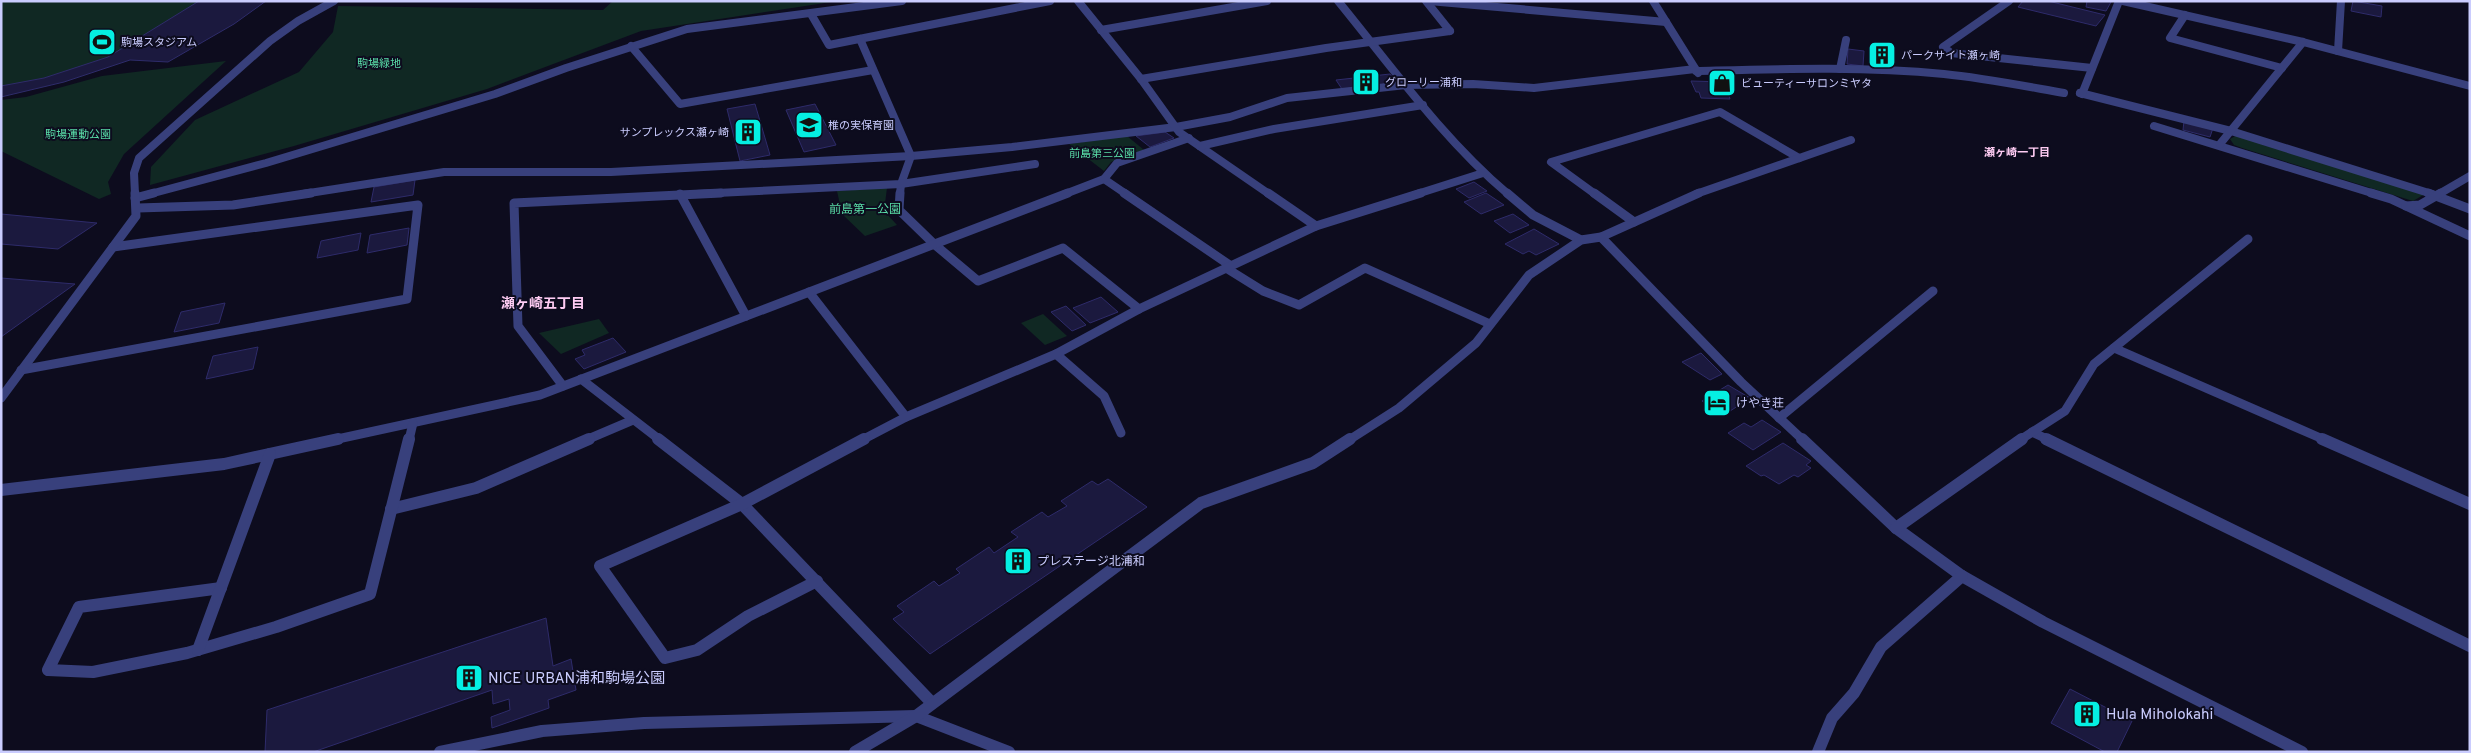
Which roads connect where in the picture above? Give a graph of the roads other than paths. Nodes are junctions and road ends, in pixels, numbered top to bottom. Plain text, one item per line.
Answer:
1 (334, 1) edge
2 (902, 1) edge
3 (1050, 1) edge
4 (1078, 1) edge
5 (1266, 1) edge
6 (1338, 1) edge
7 (1428, 1) edge
8 (1653, 1) edge
9 (2009, 1) edge
10 (2121, 1) edge
11 (2340, 1) edge
12 (811, 14) junction
13 (2185, 14) junction
14 (1666, 22) junction
15 (1101, 30) junction
16 (860, 39) junction
17 (1846, 40) dead end
18 (1370, 42) junction
19 (2303, 42) junction
20 (632, 46) junction
21 (2338, 51) junction
22 (2092, 68) junction
23 (2282, 68) junction
24 (1840, 69) junction
25 (873, 70) junction
26 (1696, 71) junction
27 (1141, 79) junction
28 (1406, 86) junction
29 (2470, 86) edge
30 (2064, 93) dead end
31 (1423, 105) junction
32 (2154, 126) dead end
33 (1176, 127) junction
34 (2231, 131) junction
35 (1189, 138) junction
36 (1851, 140) dead end
37 (2220, 144) junction
38 (1200, 146) junction
39 (911, 156) junction
40 (1799, 158) junction
41 (1035, 164) dead end
42 (1483, 173) junction
43 (2470, 176) edge
44 (1104, 179) junction
45 (901, 184) junction
46 (680, 194) junction
47 (2436, 196) junction
48 (135, 198) junction
49 (2406, 206) junction
50 (138, 208) junction
51 (2470, 209) edge
52 (1634, 222) junction
53 (1316, 226) junction
54 (2470, 236) edge
55 (1601, 237) junction
56 (1581, 240) junction
57 (2248, 240) dead end
58 (934, 244) junction
59 (114, 247) junction
60 (1229, 267) junction
61 (1933, 291) dead end
62 (809, 292) junction
63 (1139, 309) junction
64 (746, 316) junction
65 (1490, 324) junction
66 (2114, 348) junction
67 (1056, 354) junction
68 (21, 370) junction
69 (580, 379) junction
70 (563, 386) junction
71 (1, 398) edge
72 (906, 417) junction
73 (1779, 418) junction
74 (633, 420) junction
75 (413, 423) junction
76 (2032, 432) junction
77 (1121, 433) dead end
78 (270, 454) junction
79 (1, 490) edge
80 (742, 504) junction
81 (2470, 504) edge
82 (391, 509) junction
83 (1896, 528) junction
84 (1962, 576) junction
85 (817, 581) junction
86 (221, 588) junction
87 (2470, 646) edge
88 (198, 650) junction
89 (932, 703) junction
90 (916, 716) junction
91 (444, 751) edge
92 (855, 752) edge
93 (1009, 752) edge
94 (1818, 752) edge
95 (2302, 752) edge

1 - 48 street
2 - 12 street
3 - 16 street
4 - 15 street
5 - 15 street
6 - 18 street
7 - 14 street
7 - 18 street
8 - 14 street
9 - 22 street
10 - 13 street
10 - 22 street
11 - 21 street
12 - 16 street
12 - 20 street
13 - 19 street
13 - 23 street
14 - 26 street
15 - 27 street
16 - 25 street
17 - 24 street
18 - 27 street
18 - 28 street
19 - 21 street
19 - 23 street
20 - 25 street
20 - 48 street
21 - 29 street
22 - 34 street
23 - 34 street
24 - 26 street
24 - 30 street
25 - 39 street
26 - 28 street
27 - 33 street
28 - 31 street
28 - 33 street
31 - 38 street
31 - 42 street
32 - 37 street
33 - 35 street
33 - 39 street
34 - 37 street
34 - 47 street
35 - 38 street
35 - 44 street
36 - 40 street
37 - 49 street
38 - 53 street
39 - 45 street
39 - 50 street
40 - 52 street
40 - 52 street
41 - 45 street
42 - 53 street
42 - 56 street
43 - 47 street
44 - 58 street
44 - 60 street
45 - 46 street
45 - 58 street
46 - 64 street
46 - 70 street
47 - 49 street
47 - 51 street
48 - 50 street
49 - 54 street
50 - 59 street
52 - 55 street
53 - 60 street
55 - 56 street
55 - 73 street
56 - 65 street
57 - 66 street
58 - 62 street
58 - 63 street
59 - 68 street
59 - 68 street
60 - 63 street
60 - 65 street
61 - 73 street
62 - 64 street
62 - 72 street
63 - 67 street
64 - 69 street
65 - 89 street
66 - 76 street
66 - 81 street
67 - 72 street
67 - 77 street
68 - 71 street
69 - 70 street
69 - 74 street
70 - 75 street
72 - 80 street
73 - 83 street
74 - 80 street
74 - 82 street
75 - 78 street
75 - 82 street
76 - 83 street
76 - 87 street
78 - 79 street
78 - 86 street
80 - 85 street
80 - 85 street
82 - 88 street
83 - 84 street
84 - 94 street
84 - 95 street
85 - 89 street
86 - 88 street
86 - 88 street
89 - 90 street
90 - 91 street
90 - 92 street
90 - 93 street

